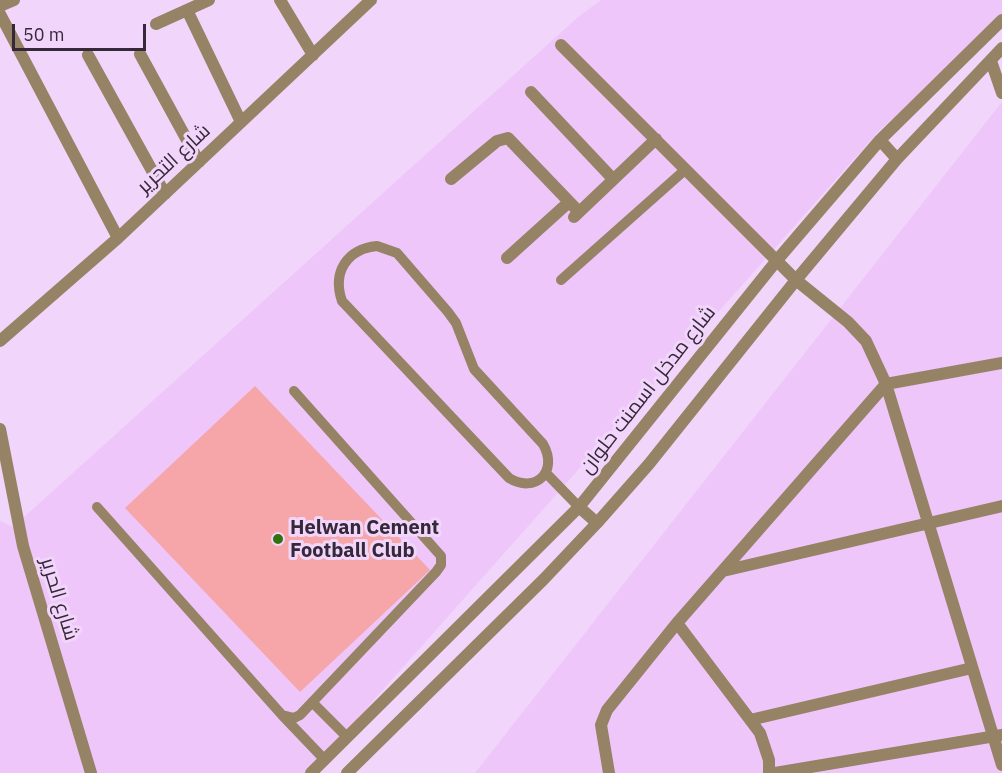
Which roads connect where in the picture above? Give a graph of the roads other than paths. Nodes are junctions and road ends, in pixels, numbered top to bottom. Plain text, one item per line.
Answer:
1 (14, 0) edge
2 (209, 0) edge
3 (280, 0) edge
4 (371, 0) edge
5 (0, 6) edge
6 (187, 10) junction
7 (0, 14) edge
8 (1002, 20) edge
9 (156, 24) dead end
10 (561, 45) dead end
11 (1002, 48) edge
12 (140, 54) dead end
13 (313, 55) junction
14 (88, 56) dead end
15 (991, 61) junction
16 (531, 92) dead end
17 (1002, 93) edge
18 (241, 122) junction
19 (656, 139) junction
20 (880, 140) junction
21 (897, 159) junction
22 (199, 162) junction
23 (686, 169) junction
24 (451, 179) dead end
25 (613, 180) junction
26 (165, 194) junction
27 (569, 202) junction
28 (118, 238) junction
29 (507, 258) dead end
30 (778, 259) junction
31 (561, 280) dead end
32 (795, 280) junction
33 (0, 341) edge
34 (1002, 363) edge
35 (886, 384) junction
36 (294, 391) dead end
37 (0, 431) edge
38 (546, 473) junction
39 (1002, 506) edge
40 (97, 507) dead end
41 (579, 507) junction
42 (597, 523) junction
43 (928, 524) junction
44 (722, 571) junction
45 (676, 623) junction
46 (972, 668) junction
47 (312, 702) junction
48 (282, 715) junction
49 (750, 720) junction
50 (998, 736) edge
51 (348, 737) junction
52 (325, 760) junction
53 (1002, 765) edge
54 (91, 773) edge
55 (311, 773) edge
56 (347, 773) edge
57 (609, 773) edge
58 (769, 773) edge
59 (775, 773) edge

1 - 5 street
2 - 6 street
3 - 13 street
4 - 13 street, شارع التحرير
6 - 9 street
6 - 18 street
7 - 28 street
8 - 20 street, شارع مدخل اسمنت حلوان
10 - 19 street
11 - 15 street
12 - 22 street
13 - 18 street, شارع التحرير
14 - 26 street
15 - 17 street
15 - 21 street
16 - 25 street
18 - 22 street, شارع التحرير
19 - 23 street
19 - 25 street
20 - 21 street
20 - 30 street, شارع مدخل اسمنت حلوان
21 - 32 street
22 - 26 street, شارع التحرير
23 - 30 street
23 - 31 lane
24 - 27 street
25 - 27 street
26 - 28 street, شارع التحرير
27 - 29 street
28 - 33 street, شارع التحرير
30 - 32 street
30 - 41 street, شارع مدخل اسمنت حلوان
32 - 35 street
32 - 42 street
34 - 35 street
35 - 43 street
35 - 44 street
36 - 47 lane
37 - 54 street, شارع الحرير
38 - 38 lane
38 - 41 lane
39 - 43 street
40 - 48 lane
41 - 42 street
41 - 51 street, شارع مدخل اسمنت حلوان
42 - 56 street
43 - 44 street
43 - 46 street
44 - 45 street
45 - 49 street
45 - 57 street
46 - 49 street
46 - 50 street
47 - 48 lane
47 - 51 lane
48 - 52 lane
49 - 58 street
50 - 53 street
50 - 59 street
51 - 52 street, شارع مدخل اسمنت حلوان
52 - 55 street, شارع مدخل اسمنت حلوان

